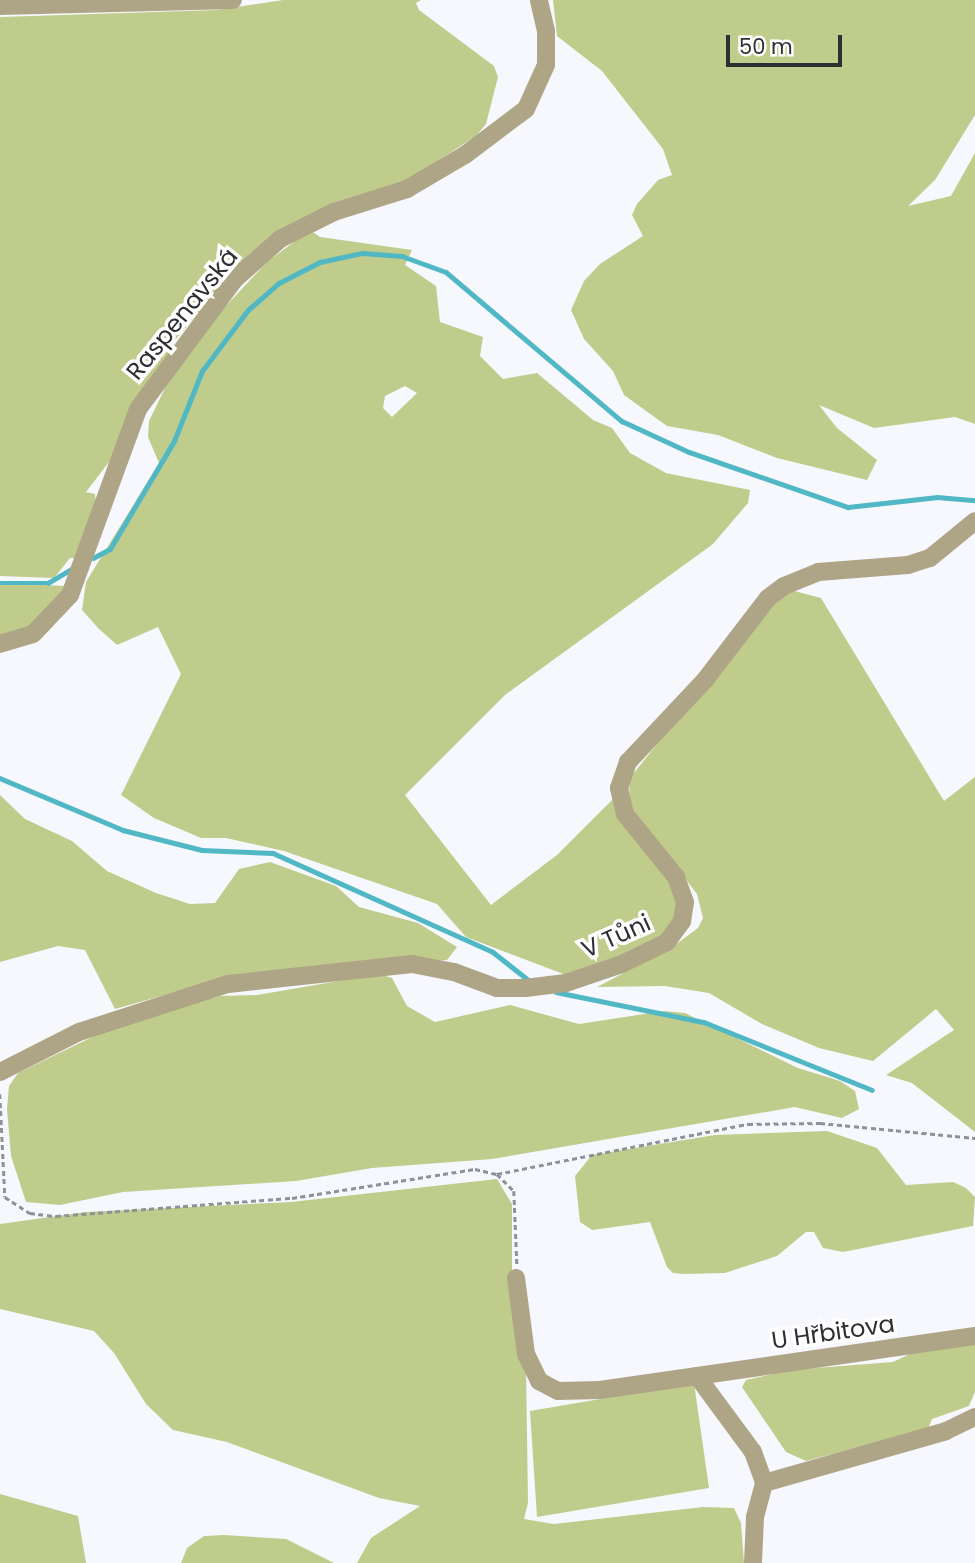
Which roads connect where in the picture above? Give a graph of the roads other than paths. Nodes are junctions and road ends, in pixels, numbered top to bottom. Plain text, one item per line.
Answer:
1 (233, 0) edge
2 (539, 0) edge
3 (0, 6) edge
4 (975, 521) edge
5 (0, 643) edge
6 (0, 1072) edge
7 (516, 1278) road end
8 (975, 1336) edge
9 (697, 1376) junction
10 (975, 1417) edge
11 (764, 1483) junction
12 (753, 1563) edge

1 - 3 street
2 - 5 street, Raspenavská
4 - 6 street, V Tůni
7 - 9 street, U Hřbitova
8 - 9 street, U Hřbitova
9 - 11 street
10 - 11 street
11 - 12 street

